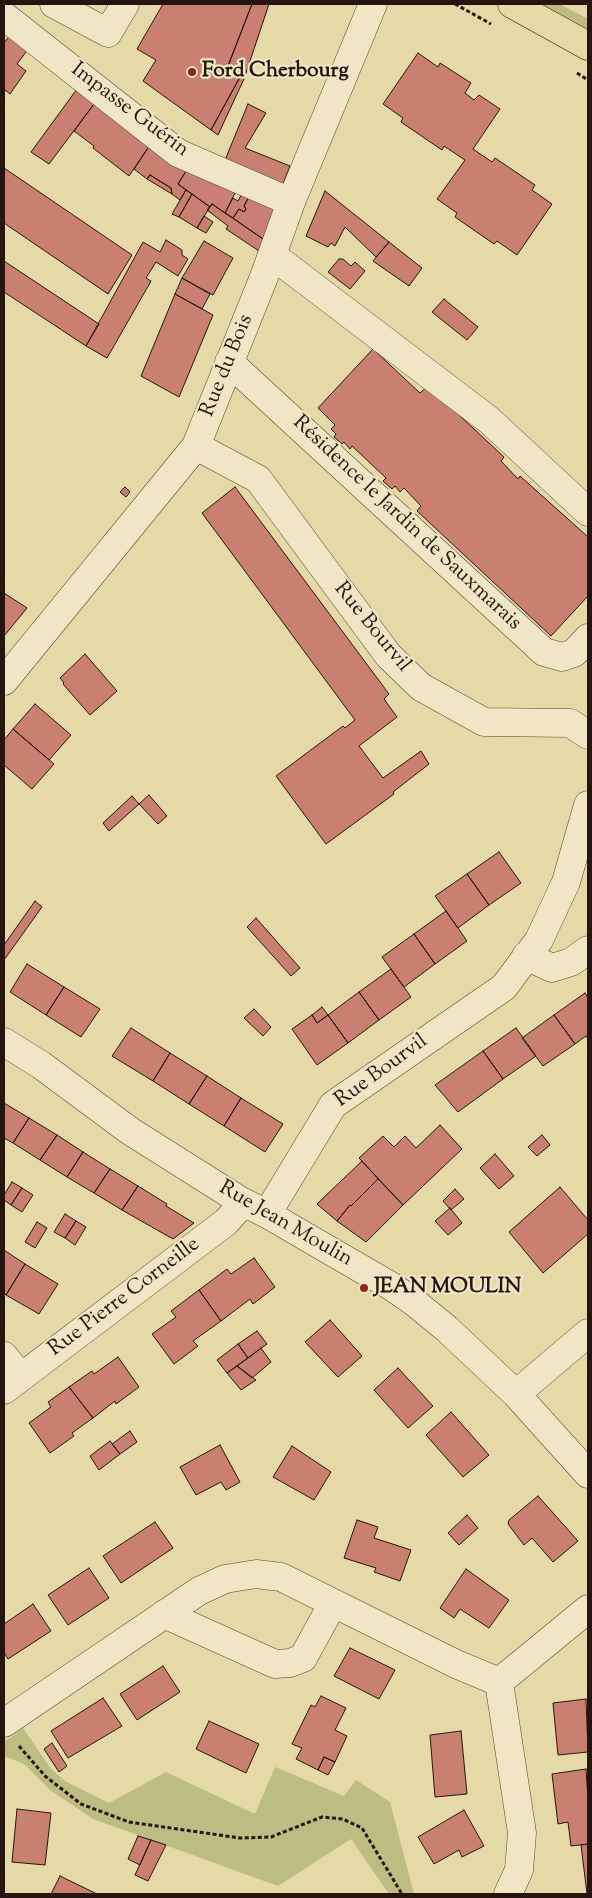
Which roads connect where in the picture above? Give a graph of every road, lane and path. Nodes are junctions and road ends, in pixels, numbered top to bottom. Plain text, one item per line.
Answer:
1 (54, 4) edge
2 (125, 4) edge
3 (373, 4) edge
4 (512, 4) edge
5 (4, 16) edge
6 (588, 46) edge
7 (291, 202) junction
8 (272, 255) junction
9 (230, 362) junction
10 (196, 446) junction
11 (588, 512) edge
12 (588, 638) edge
13 (4, 681) edge
14 (588, 735) edge
15 (588, 805) edge
16 (581, 865) edge
17 (588, 950) edge
18 (526, 956) junction
19 (4, 1042) edge
20 (241, 1201) junction
21 (267, 1214) junction
22 (588, 1333) edge
23 (4, 1356) edge
24 (12, 1383) edge
25 (516, 1394) junction
26 (588, 1474) edge
27 (333, 1603) junction
28 (588, 1609) edge
29 (164, 1614) junction
30 (499, 1682) junction
31 (10, 1732) edge
32 (402, 1894) edge
33 (508, 1894) edge

1 - 2 street
3 - 7 street, Rue du Bois
4 - 6 main road
5 - 7 street, Impasse Guérin
7 - 8 street, Rue du Bois
8 - 9 street, Rue du Bois
8 - 11 street
9 - 10 street, Rue du Bois
9 - 12 street, Résidence le Jardin de Sauxmarais
10 - 13 street, Rue du Bois
10 - 14 street, Rue Bourvil
15 - 16 street, Rue Bourvil
16 - 18 street, Rue Bourvil
17 - 18 street
18 - 21 street, Rue Bourvil
19 - 20 street, Rue Jean Moulin
20 - 21 street, Rue Jean Moulin
20 - 24 street, Rue Pierre Corneille
21 - 25 street, Rue Jean Moulin
22 - 25 street
23 - 24 street
25 - 26 street, Rue Jean Moulin
27 - 29 street
27 - 29 street
27 - 30 street
28 - 30 street
29 - 31 street
30 - 33 street
31 - 32 path

